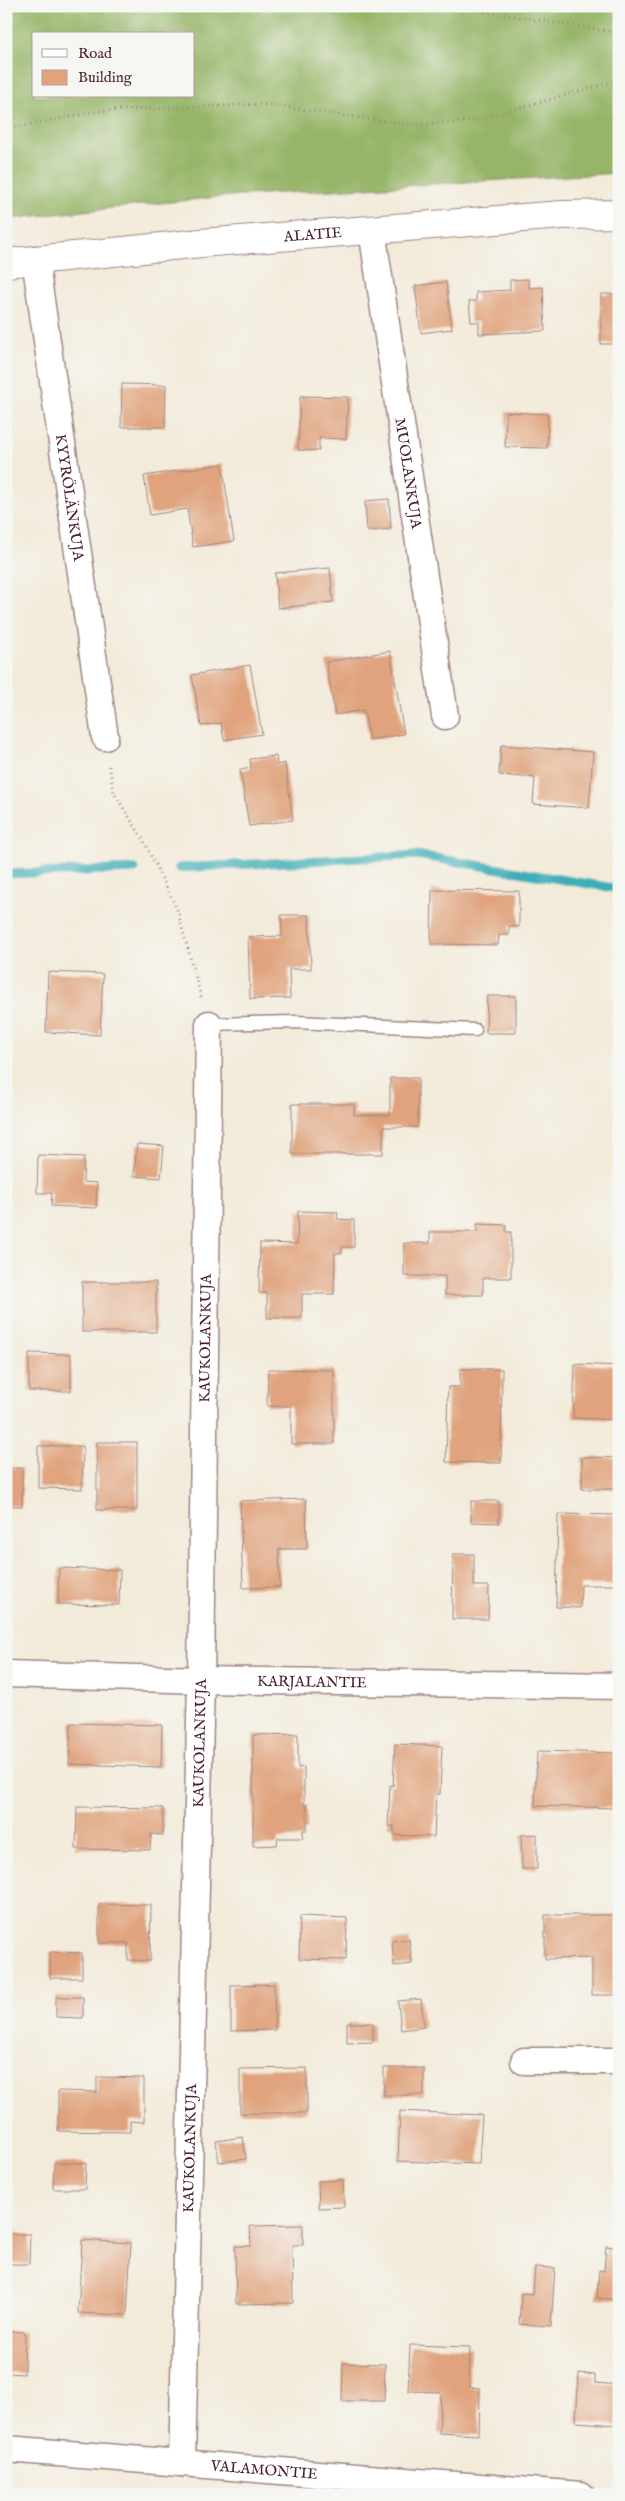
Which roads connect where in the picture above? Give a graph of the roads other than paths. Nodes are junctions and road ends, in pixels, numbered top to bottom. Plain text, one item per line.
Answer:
1 (619, 214) edge
2 (372, 230) junction
3 (34, 259) junction
4 (6, 263) edge
5 (445, 716) dead end
6 (105, 736) road end
7 (209, 1024) joint
8 (475, 1030) dead end
9 (6, 1674) edge
10 (201, 1680) junction
11 (619, 1686) edge
12 (524, 2061) dead end
13 (619, 2062) edge
14 (6, 2449) edge
15 (182, 2463) junction
16 (581, 2495) edge

1 - 2 street, ALATIE
2 - 3 street, ALATIE
2 - 5 street, MUOLANKUJA
3 - 4 street, ALATIE
3 - 6 street, KYYRÖLÄNKUJA
7 - 8 lane
7 - 10 street, KAUKOLANKUJA
9 - 10 street, KARJALANTIE
10 - 11 street, KARJALANTIE
10 - 15 street, KAUKOLANKUJA
12 - 13 street
14 - 15 street, VALAMONTIE
15 - 16 street, VALAMONTIE

